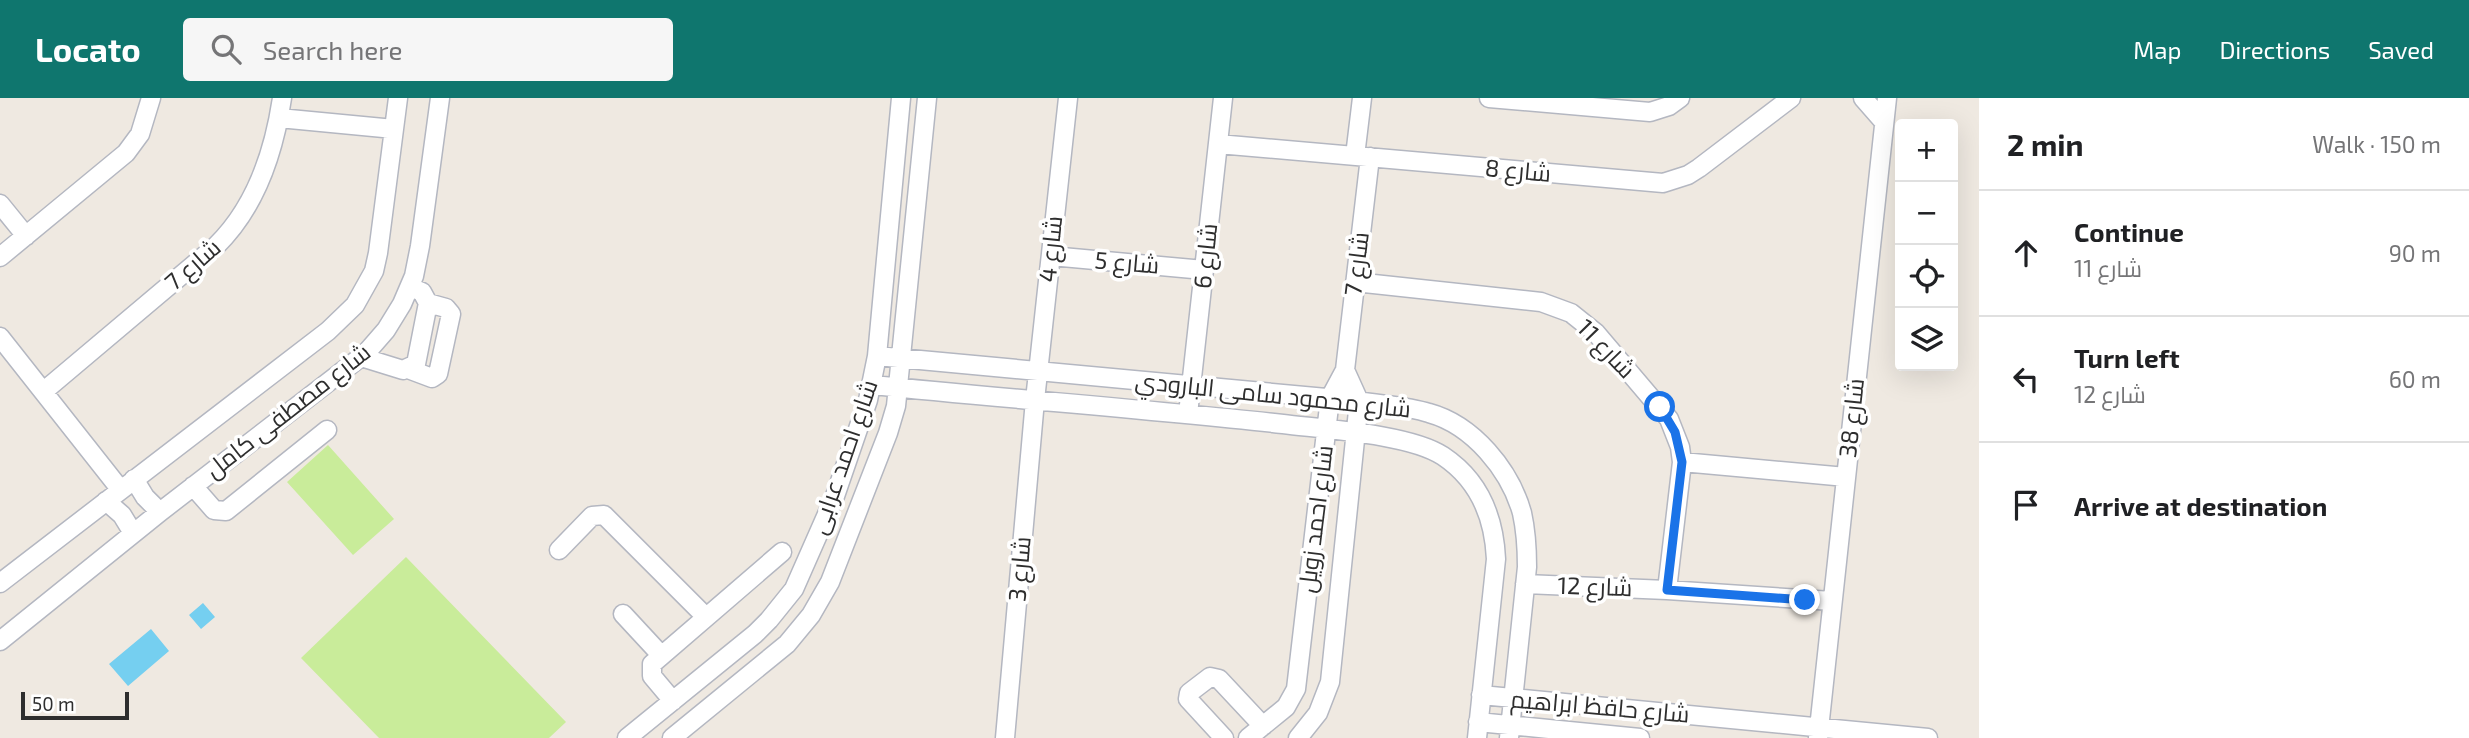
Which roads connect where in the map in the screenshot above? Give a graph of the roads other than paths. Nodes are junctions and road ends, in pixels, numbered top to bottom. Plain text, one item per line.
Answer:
1 (151, 98) edge
2 (282, 98) edge
3 (398, 98) edge
4 (440, 98) edge
5 (901, 98) edge
6 (927, 98) edge
7 (1068, 98) edge
8 (1223, 98) edge
9 (1362, 98) edge
10 (1489, 98) edge
11 (1680, 98) edge
12 (1863, 98) edge
13 (1887, 98) edge
14 (1570, 101) edge
15 (1780, 101) edge
16 (279, 118) junction
17 (1884, 122) junction
18 (394, 129) junction
19 (1218, 144) junction
20 (1363, 157) junction
21 (0, 204) edge
22 (26, 236) junction
23 (1051, 256) junction
24 (0, 257) edge
25 (1204, 270) junction
26 (1355, 282) junction
27 (410, 287) junction
28 (428, 303) junction
29 (0, 337) edge
30 (877, 356) junction
31 (361, 357) junction
32 (902, 358) junction
33 (408, 369) junction
34 (1038, 370) junction
35 (1345, 370) junction
36 (1191, 384) junction
37 (872, 385) junction
38 (899, 388) junction
39 (44, 391) junction
40 (1330, 398) junction
41 (1034, 400) junction
42 (1359, 401) junction
43 (1188, 414) junction
44 (1326, 429) junction
45 (327, 430) dead end
46 (1355, 433) junction
47 (1682, 462) junction
48 (1846, 477) junction
49 (127, 484) junction
50 (193, 486) junction
51 (106, 501) junction
52 (160, 512) junction
53 (134, 533) junction
54 (559, 550) dead end
55 (782, 552) dead end
56 (0, 583) edge
57 (1525, 584) junction
58 (1667, 590) junction
59 (1832, 601) junction
60 (623, 614) dead end
61 (706, 617) junction
62 (0, 641) edge
63 (661, 655) junction
64 (1481, 695) junction
65 (1513, 698) junction
66 (673, 701) junction
67 (1263, 726) junction
68 (1477, 730) edge
69 (1509, 732) edge
70 (1818, 733) edge
71 (1867, 735) edge
72 (627, 738) edge
73 (672, 738) edge
74 (1005, 738) edge
75 (1224, 738) edge
76 (1248, 738) edge
77 (1298, 738) edge
78 (1640, 738) edge
79 (1928, 738) edge

1 - 22 street
2 - 16 street, شارع 7
3 - 18 street, شارع مصطفى كامل
4 - 27 street, شارع مصطفى كامل
5 - 30 street, شارع احمد عرابى
6 - 32 street, شارع احمد عرابى
7 - 23 street, شارع 4
8 - 19 street, شارع 6
9 - 20 street
10 - 14 street
11 - 14 street
12 - 17 street
13 - 17 street, شارع 38
15 - 20 street, شارع 8
16 - 18 street
16 - 39 street, شارع 7
17 - 48 street, شارع 38
18 - 49 street, شارع مصطفى كامل
19 - 20 street, شارع 8
19 - 25 street, شارع 6
20 - 26 street, شارع 7
21 - 22 street
22 - 24 street
23 - 25 street, شارع 5
23 - 34 street, شارع 4
25 - 36 street, شارع 6
26 - 35 street, شارع 7
26 - 47 street, شارع 11
27 - 28 street
27 - 31 street, شارع مصطفى كامل
28 - 33 street
28 - 33 street
29 - 39 street
30 - 32 street, شارع محمود سامى البارودي
30 - 37 street, شارع احمد عرابى
31 - 33 street
31 - 50 street, شارع مصطفى كامل
32 - 34 street, شارع محمود سامى البارودي
32 - 38 street, شارع احمد عرابى
34 - 36 street, شارع محمود سامى البارودي
34 - 41 street, شارع 4
35 - 40 street, شارع احمد زويل
35 - 42 street
36 - 40 street, شارع محمود سامى البارودي
36 - 43 street, شارع 6
37 - 38 street, شارع محمود سامى البارودي
37 - 66 street, شارع احمد عرابى
38 - 41 street, شارع محمود سامى البارودي
38 - 73 street, شارع احمد عرابى
39 - 49 street
40 - 42 street, شارع محمود سامى البارودي
40 - 44 street, شارع احمد زويل
41 - 43 street, شارع محمود سامى البارودي
41 - 74 street, شارع 3
42 - 46 street, شارع احمد زويل
42 - 57 street, شارع محمود سامى البارودي
43 - 44 street, شارع محمود سامى البارودي
44 - 46 street, شارع محمود سامى البارودي
44 - 67 street, شارع احمد زويل
45 - 50 street
46 - 64 street, شارع محمود سامى البارودي
46 - 77 street, شارع احمد زويل
47 - 48 street
47 - 58 street, شارع 11
48 - 59 street, شارع 38
49 - 51 street, شارع مصطفى كامل
49 - 52 street
50 - 52 street, شارع مصطفى كامل
51 - 53 street
51 - 56 street, شارع مصطفى كامل
52 - 53 street, شارع مصطفى كامل
53 - 62 street, شارع مصطفى كامل
54 - 61 street
55 - 61 street
57 - 58 street, شارع 12
57 - 65 street, شارع محمود سامى البارودي
58 - 59 street, شارع 12
59 - 70 street, شارع 38
60 - 63 street
61 - 63 street
63 - 66 street
64 - 65 street, شارع حافظ ابراهيم
64 - 68 street, شارع محمود سامى البارودي
65 - 69 street, شارع محمود سامى البارودي
65 - 70 street, شارع حافظ ابراهيم
66 - 72 street, شارع احمد عرابى
67 - 75 street
67 - 76 street, شارع احمد زويل
68 - 69 street, شارع حافظ ابراهيم
69 - 78 street, شارع حافظ ابراهيم
70 - 71 street, شارع حافظ ابراهيم
71 - 79 street, شارع حافظ ابراهيم

